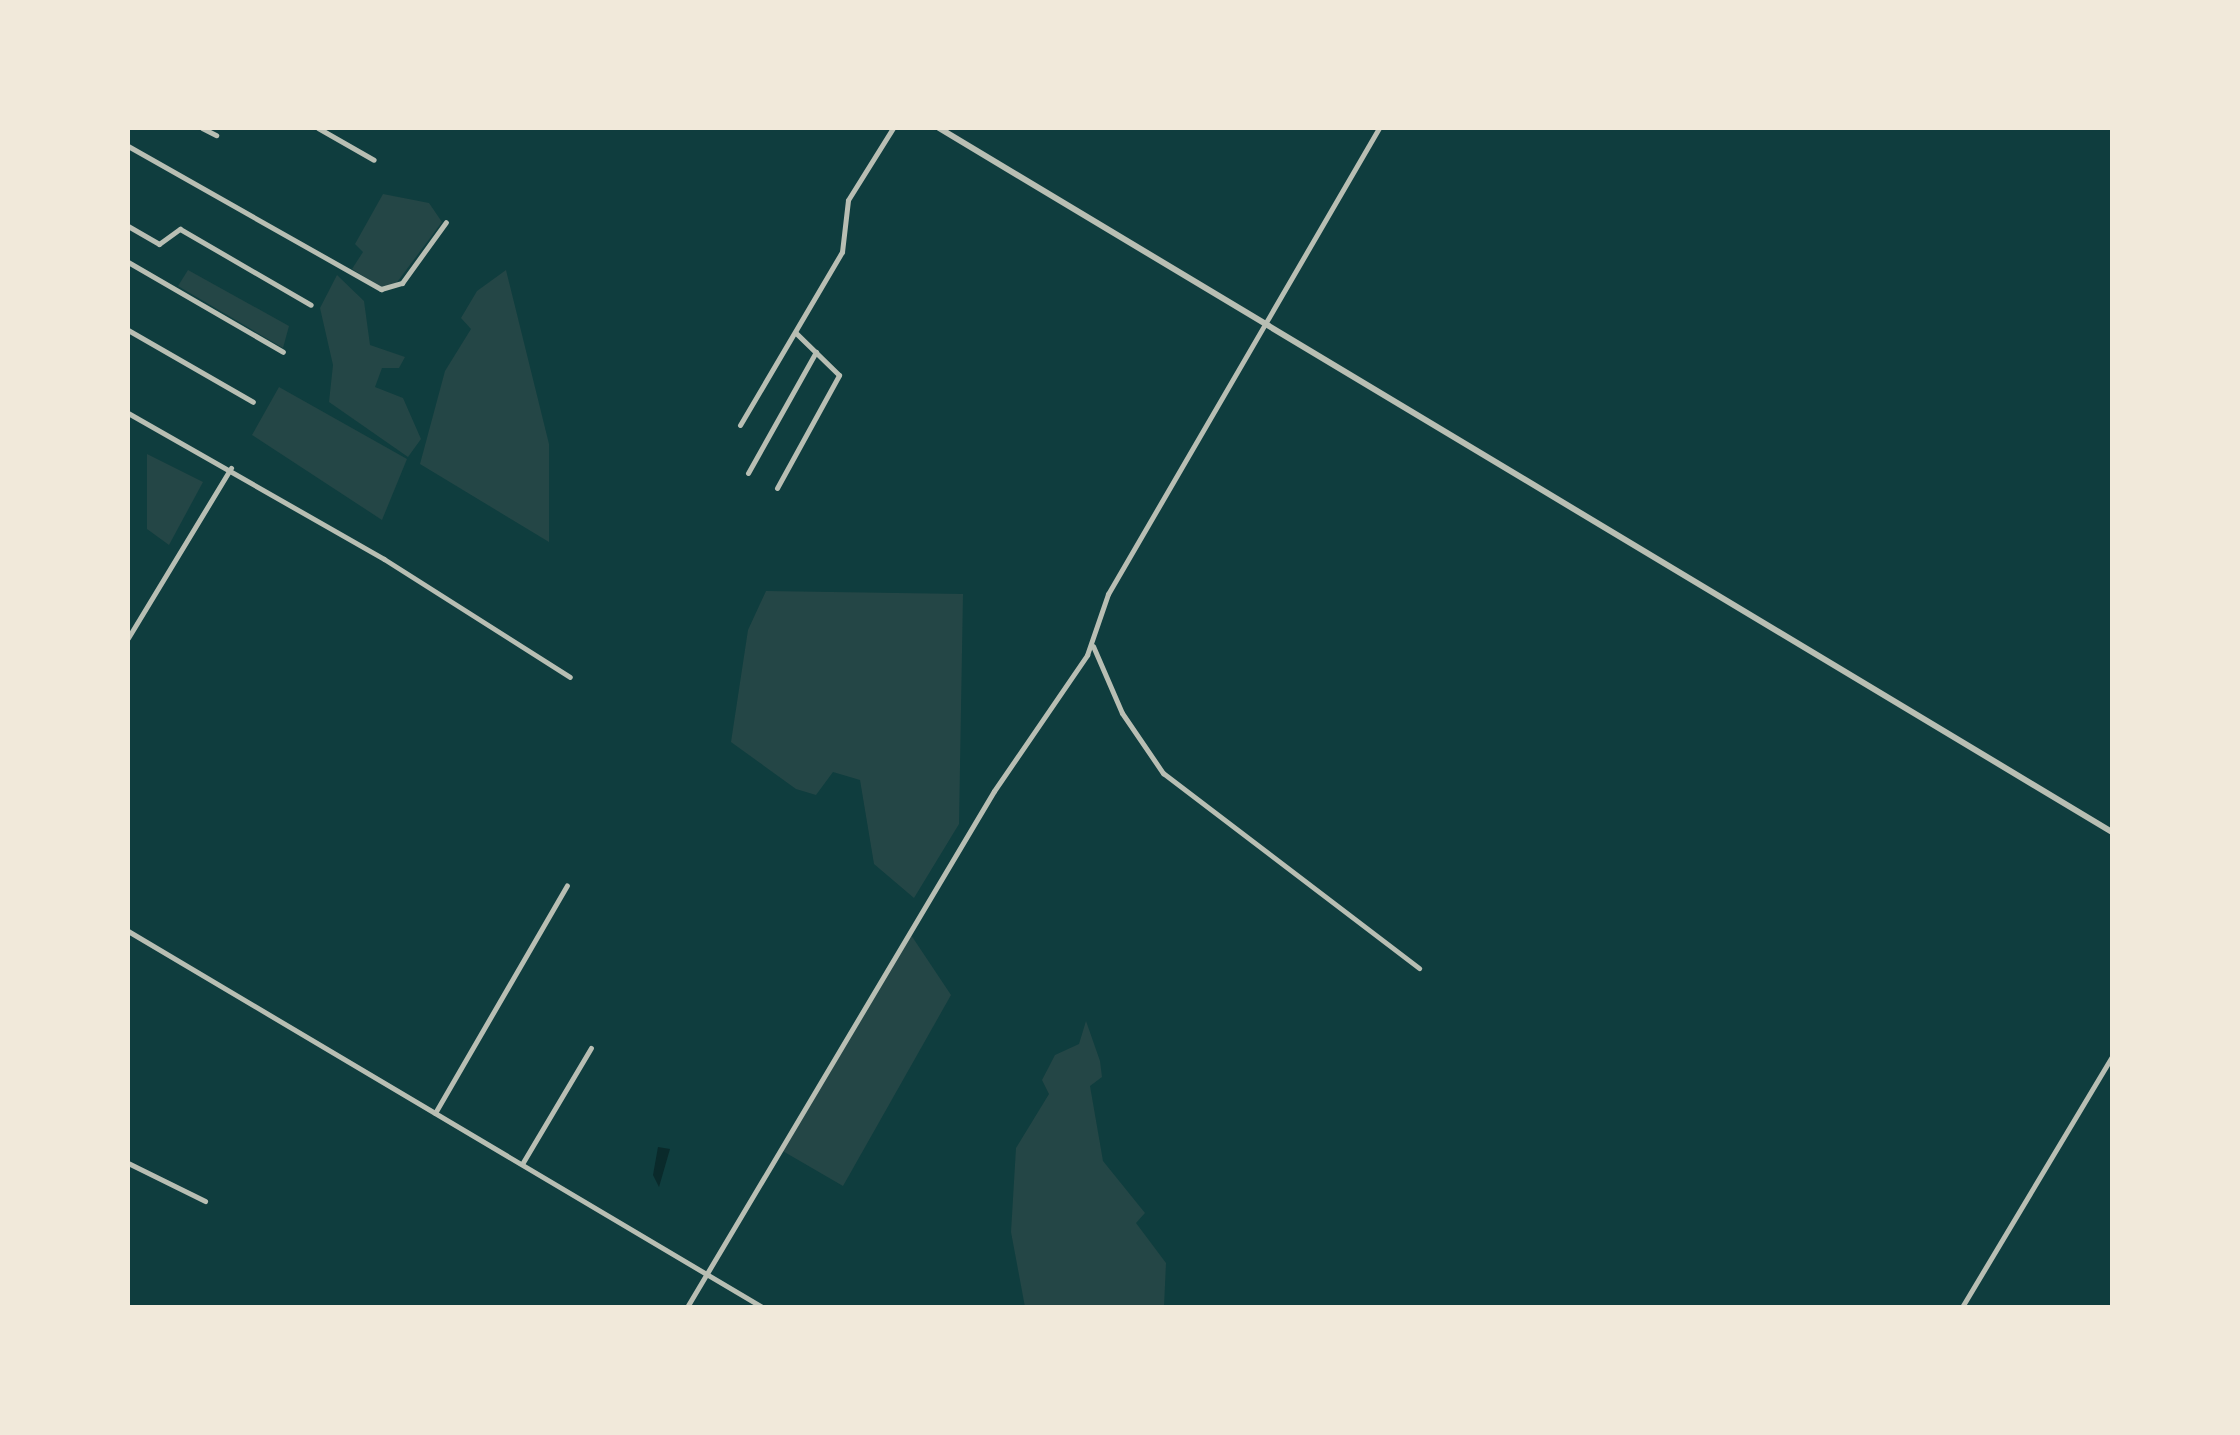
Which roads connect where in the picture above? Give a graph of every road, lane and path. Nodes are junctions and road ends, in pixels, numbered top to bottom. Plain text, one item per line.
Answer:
1 (202, 128) edge
2 (318, 128) edge
3 (893, 128) edge
4 (939, 128) edge
5 (1379, 128) edge
6 (216, 135) dead end
7 (128, 146) edge
8 (374, 160) dead end
9 (446, 222) dead end
10 (128, 226) edge
11 (128, 262) edge
12 (311, 305) dead end
13 (1267, 327) junction
14 (128, 330) edge
15 (796, 333) junction
16 (283, 352) dead end
17 (816, 352) junction
18 (253, 402) dead end
19 (128, 413) edge
20 (740, 425) dead end
21 (231, 468) junction
22 (748, 473) dead end
23 (777, 488) dead end
24 (130, 629) edge
25 (128, 638) edge
26 (1093, 645) junction
27 (570, 677) dead end
28 (2112, 832) edge
29 (567, 885) dead end
30 (128, 931) edge
31 (1419, 968) dead end
32 (591, 1048) dead end
33 (2112, 1056) edge
34 (435, 1113) junction
35 (128, 1163) edge
36 (522, 1164) junction
37 (205, 1201) dead end
38 (705, 1273) junction
39 (687, 1307) edge
40 (762, 1307) edge
41 (1962, 1307) edge

1 - 6 street
2 - 8 street
3 - 15 street
4 - 13 street
5 - 13 street
7 - 9 street
10 - 12 street
11 - 16 street
13 - 26 street
13 - 28 street
14 - 18 street
15 - 17 street
15 - 20 street
17 - 22 street
17 - 23 street
19 - 21 street
21 - 24 street
21 - 27 street
24 - 25 street
26 - 31 street
26 - 38 street
29 - 34 street
30 - 34 street
32 - 36 street
33 - 41 street
34 - 36 street
35 - 37 street
36 - 38 street
38 - 39 street
38 - 40 street

